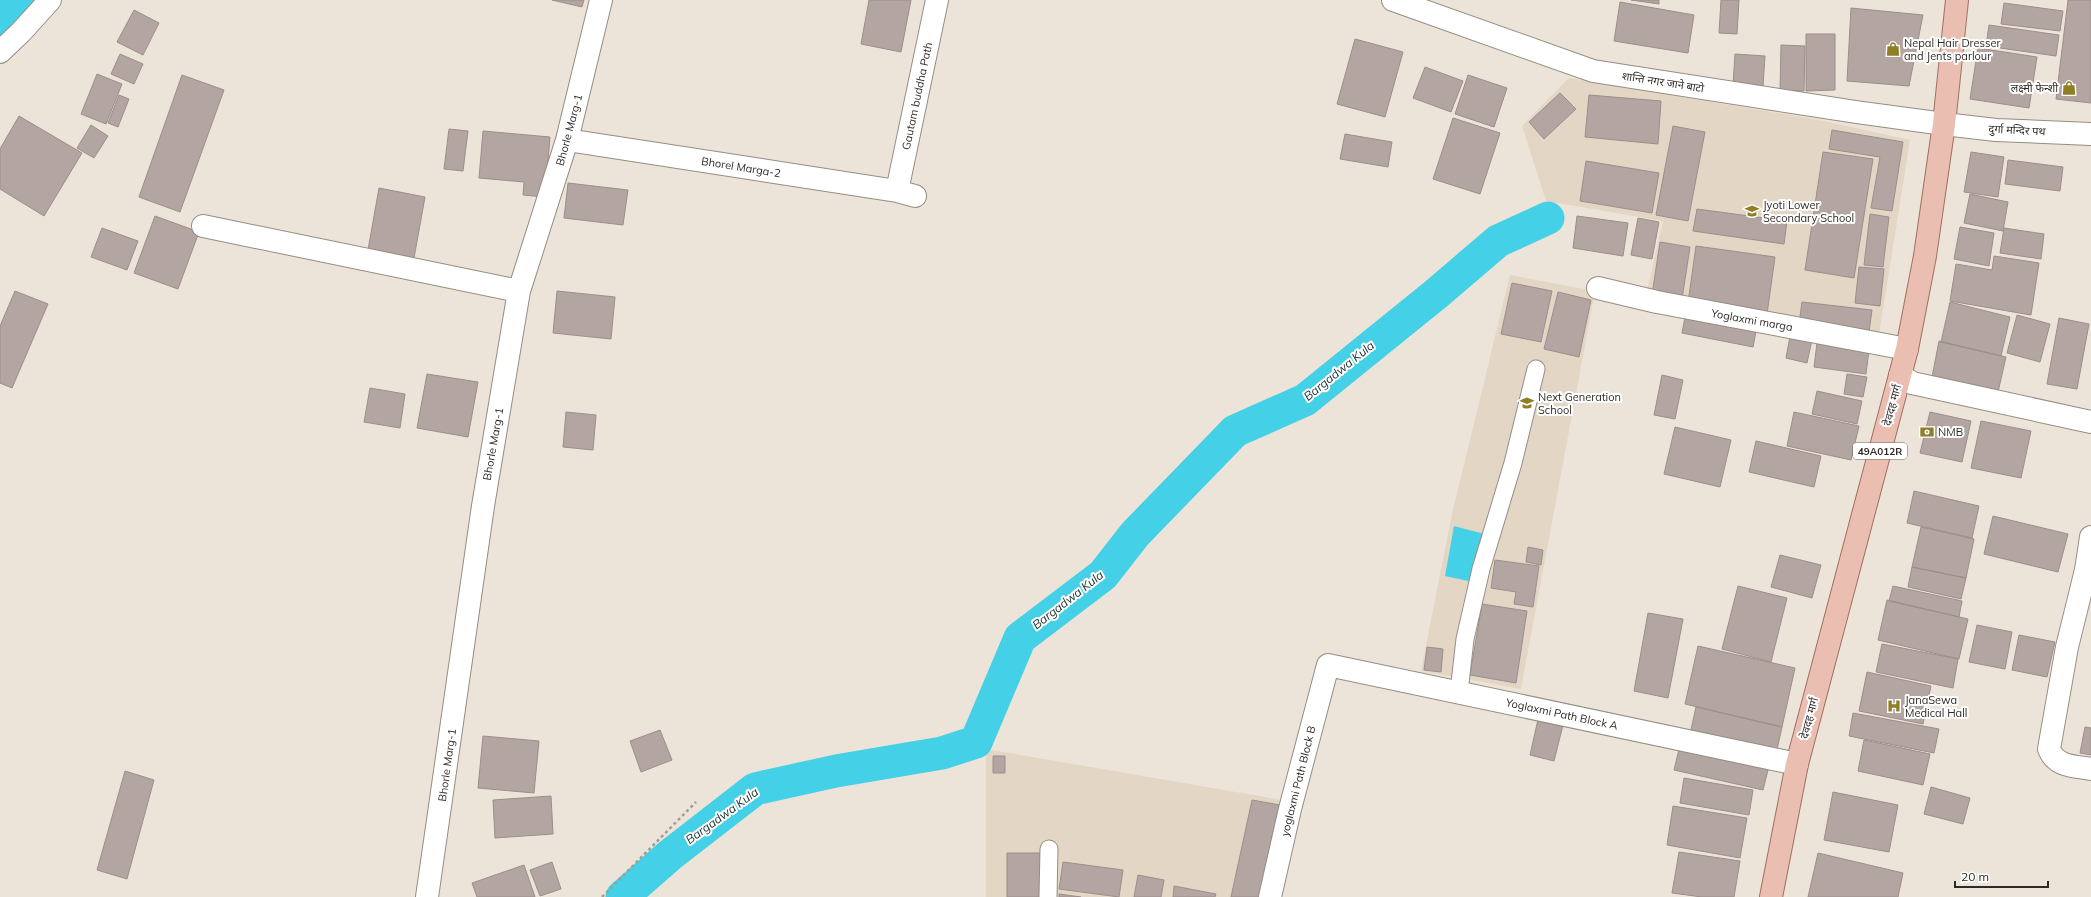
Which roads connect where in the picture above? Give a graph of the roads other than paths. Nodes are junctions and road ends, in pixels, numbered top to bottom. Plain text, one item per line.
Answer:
1 (50, 0) edge
2 (601, 0) edge
3 (937, 0) edge
4 (1393, 0) edge
5 (1957, 0) edge
6 (1425, 6) edge
7 (0, 52) edge
8 (1944, 124) junction
9 (2091, 134) edge
10 (567, 140) junction
11 (906, 194) joint
12 (203, 226) dead end
13 (1598, 288) dead end
14 (519, 291) junction
15 (1907, 349) junction
16 (1536, 369) dead end
17 (1900, 376) junction
18 (2091, 422) edge
19 (2091, 537) edge
20 (2089, 570) edge
21 (1328, 665) joint
22 (1459, 692) junction
23 (1797, 764) junction
24 (2091, 770) edge
25 (1049, 849) dead end
26 (427, 897) edge
27 (1048, 897) edge
28 (1270, 897) edge
29 (1771, 897) edge

1 - 7 street
2 - 10 street, Bhorle Marg-1
3 - 11 street, Gautam buddha Path
4 - 6 street, शान्ति नगर जाने बाटो
5 - 8 main road, देवदह मार्ग / 49A012R
6 - 8 street, शान्ति नगर जाने बाटो
8 - 9 street, दुर्गा मन्दिर पथ
8 - 15 main road, देवदह मार्ग / 49A012R
10 - 11 street, Bhorel Marga-2
10 - 14 street, Bhorle Marg-1
12 - 14 street
13 - 15 street, Yoglaxmi marga
14 - 26 street, Bhorle Marg-1
15 - 17 main road, देवदह मार्ग / 49A012R
16 - 22 lane
17 - 18 street
17 - 23 main road, देवदह मार्ग / 49A012R
19 - 20 street
20 - 24 street
21 - 22 street, Yoglaxmi Path Block A
21 - 28 street, yoglaxmi Path Block B
22 - 23 street, Yoglaxmi Path Block A
23 - 29 main road, देवदह मार्ग / 49A012R
25 - 27 lane

